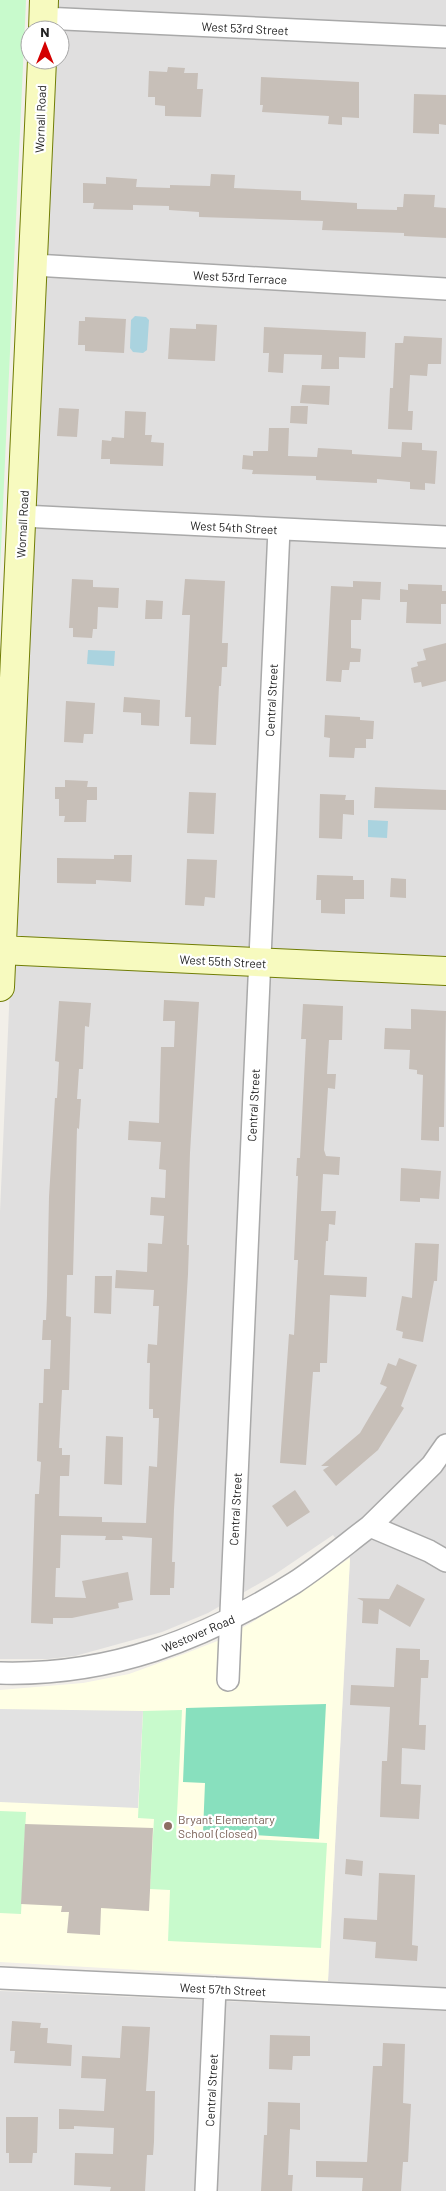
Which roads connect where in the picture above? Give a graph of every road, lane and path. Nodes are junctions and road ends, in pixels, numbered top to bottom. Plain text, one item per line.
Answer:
1 (44, 16) edge
2 (446, 37) edge
3 (42, 70) edge
4 (34, 266) junction
5 (446, 288) edge
6 (22, 516) junction
7 (279, 529) junction
8 (446, 537) edge
9 (1, 950) edge
10 (260, 963) junction
11 (446, 971) edge
12 (0, 987) edge
13 (446, 1445) edge
14 (370, 1526) junction
15 (446, 1561) edge
16 (230, 1620) junction
17 (0, 1673) edge
18 (228, 1680) dead end
19 (0, 1978) edge
20 (215, 1988) junction
21 (446, 1999) edge
22 (206, 2191) edge

1 - 2 street, West 53rd Street
3 - 4 main road, Wornall Road
4 - 5 street, West 53rd Terrace
4 - 6 main road, Wornall Road
6 - 7 street, West 54th Street
6 - 9 main road, Wornall Road
7 - 8 street, West 54th Street
7 - 10 street, Central Street
9 - 10 main road, West 55th Street
9 - 12 main road, Wornall Road
10 - 11 main road, West 55th Street
10 - 16 street, Central Street
13 - 14 street, Westover Road
14 - 15 street
14 - 16 street, Westover Road
16 - 17 street, Westover Road
16 - 18 street, Central Street
19 - 20 street, West 57th Street
20 - 21 street, West 57th Street
20 - 22 street, Central Street

